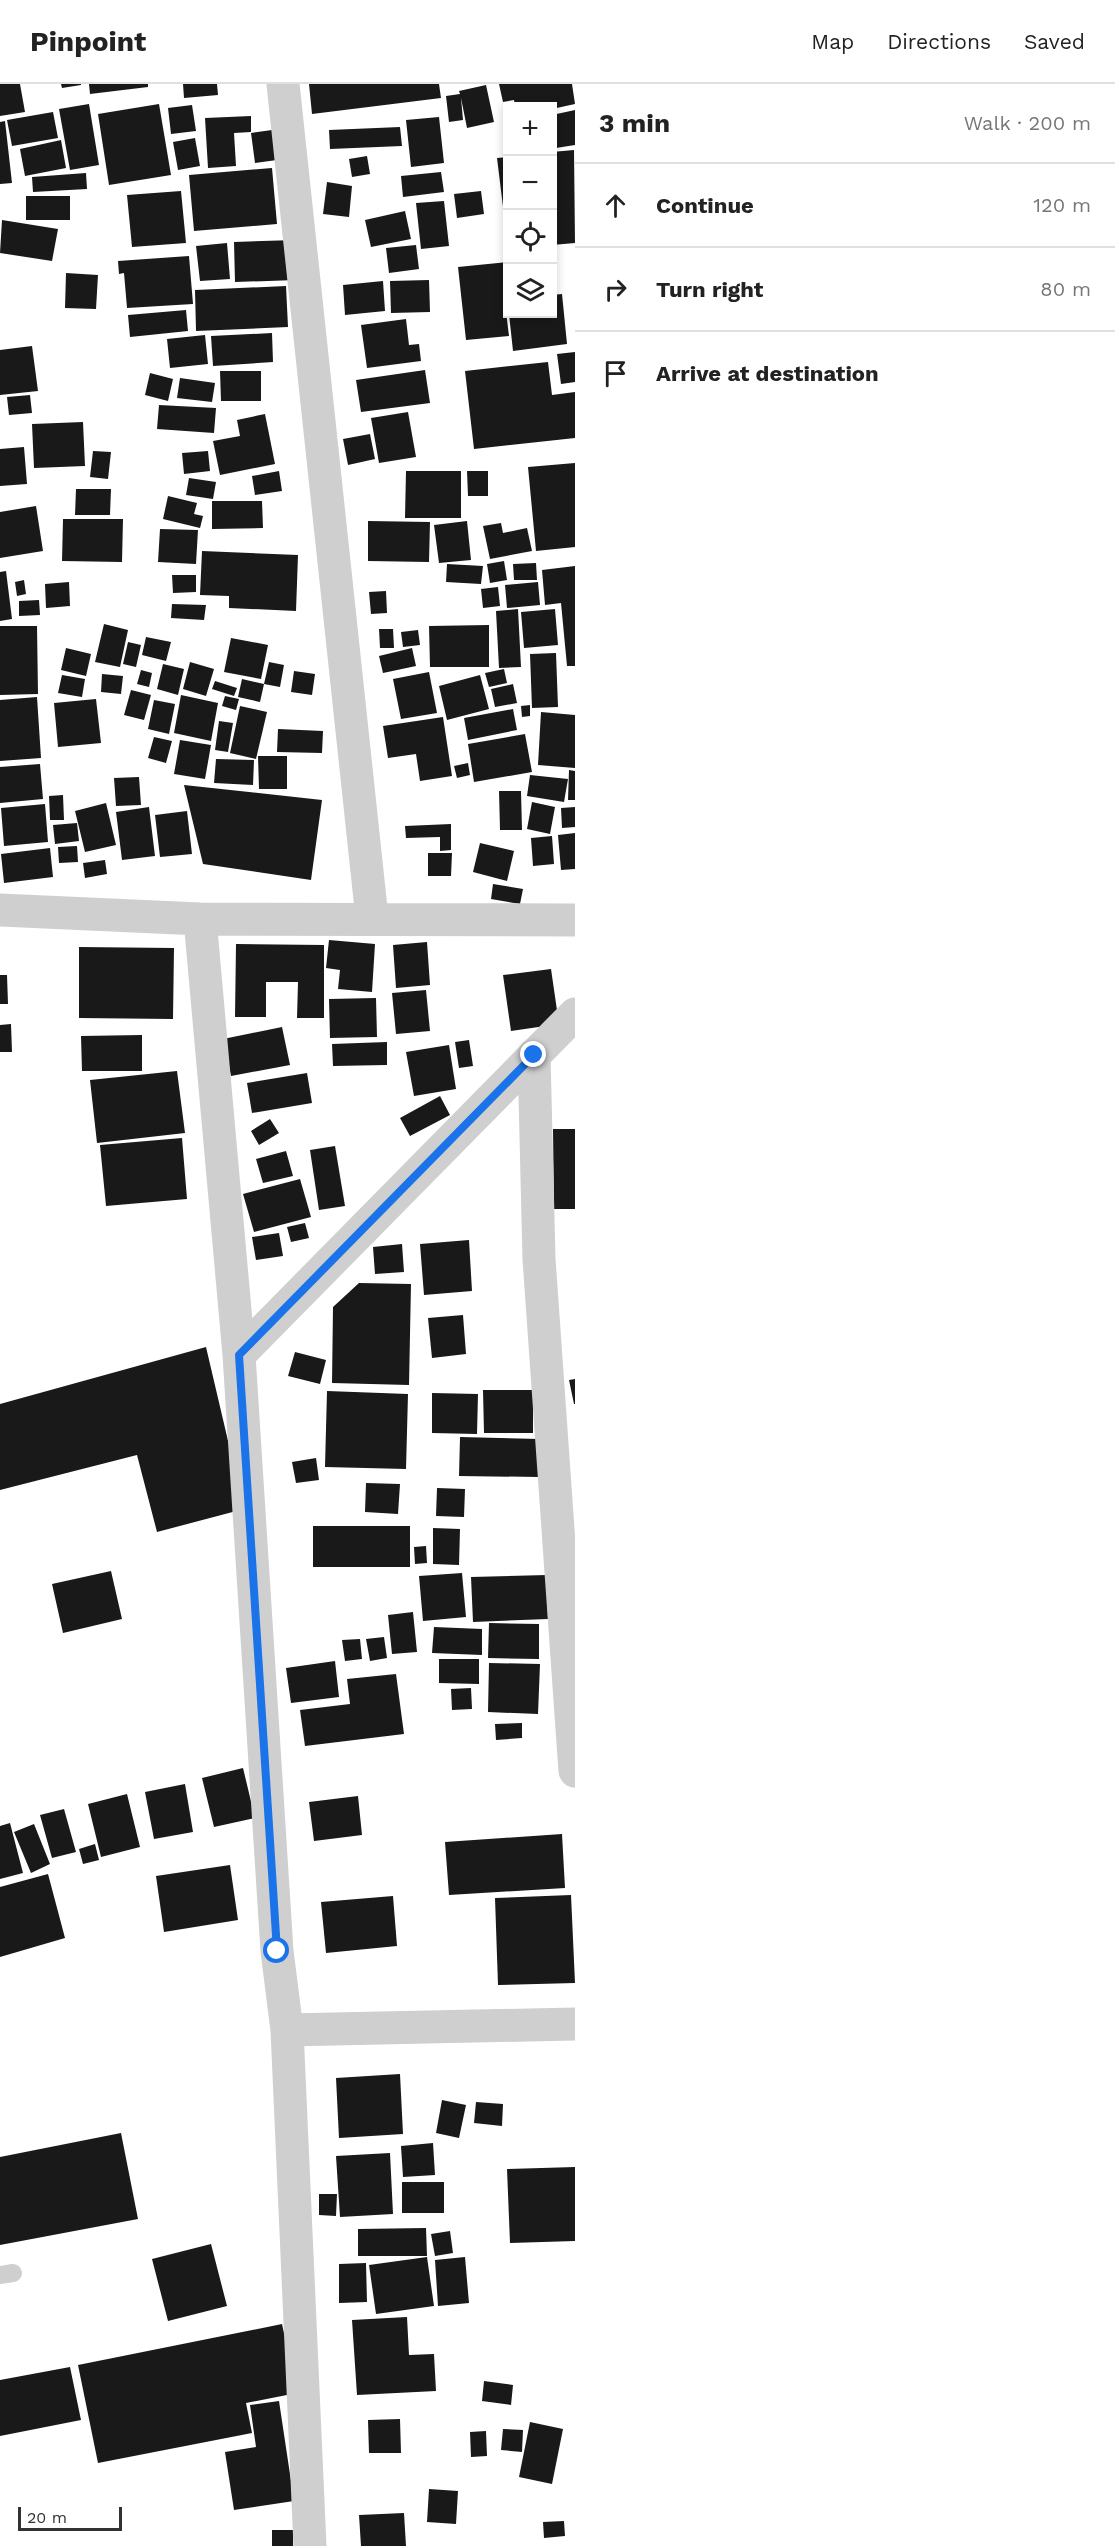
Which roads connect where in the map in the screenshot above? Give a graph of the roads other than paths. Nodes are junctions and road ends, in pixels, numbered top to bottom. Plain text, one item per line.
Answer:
1 (283, 84) edge
2 (0, 910) edge
3 (372, 918) junction
4 (200, 919) junction
5 (575, 920) edge
6 (575, 1014) edge
7 (534, 1055) junction
8 (239, 1355) junction
9 (575, 1771) edge
10 (575, 2024) edge
11 (287, 2030) junction
12 (310, 2546) edge

1 - 3 street
2 - 4 street
3 - 4 street
3 - 5 street
4 - 8 street
6 - 7 street
7 - 8 street
7 - 9 street
8 - 11 street
10 - 11 street
11 - 12 street

